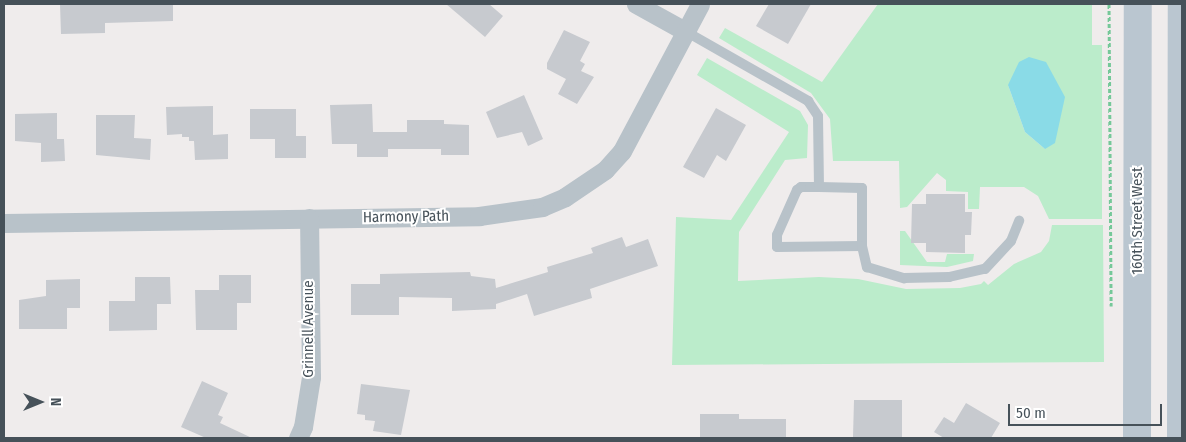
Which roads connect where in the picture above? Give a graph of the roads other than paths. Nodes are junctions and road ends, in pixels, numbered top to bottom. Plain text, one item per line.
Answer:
1 (636, 4) edge
2 (700, 4) edge
3 (1138, 4) edge
4 (1182, 4) edge
5 (686, 31) junction
6 (819, 187) junction
7 (309, 218) junction
8 (1019, 221) dead end
9 (4, 222) edge
10 (862, 246) junction
11 (298, 438) edge
12 (1137, 438) edge
13 (1181, 438) edge

1 - 5 street
2 - 5 street, Harmony Path
3 - 12 main road, 160th Street West
4 - 13 main road
5 - 6 lane
5 - 7 street, Harmony Path
6 - 10 lane
6 - 10 lane
7 - 9 street, Harmony Path
7 - 11 street, Grinnell Avenue
8 - 10 lane

